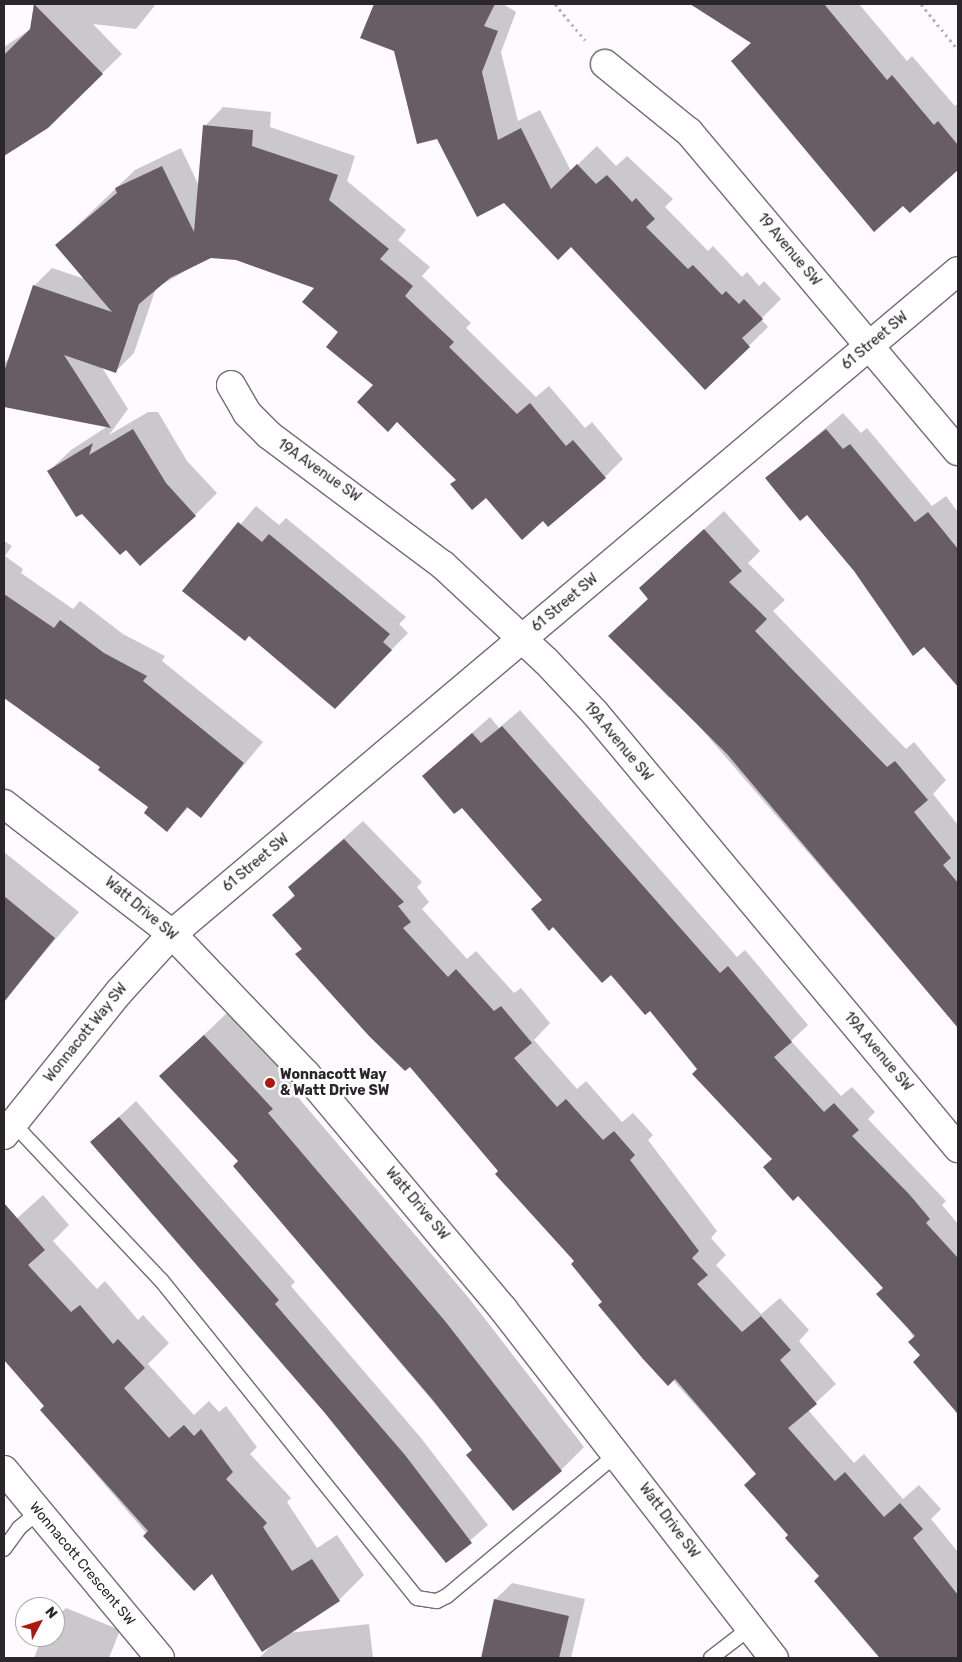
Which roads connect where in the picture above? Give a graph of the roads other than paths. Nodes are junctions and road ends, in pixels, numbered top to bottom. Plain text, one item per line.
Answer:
1 (604, 64) road end
2 (958, 271) edge
3 (870, 346) junction
4 (231, 385) dead end
5 (958, 451) edge
6 (524, 638) junction
7 (4, 804) edge
8 (172, 934) junction
9 (7, 1124) edge
10 (958, 1148) edge
11 (618, 1454) junction
12 (4, 1470) edge
13 (39, 1512) junction
14 (4, 1549) edge
15 (750, 1628) junction
16 (160, 1658) edge
17 (711, 1658) edge
18 (774, 1658) edge

1 - 3 street, 19 Avenue SW
2 - 3 street, 61 Street SW
3 - 5 street, 19 Avenue SW
3 - 6 street, 61 Street SW
4 - 6 street, 19A Avenue SW
6 - 8 street, 61 Street SW
6 - 10 street, 19A Avenue SW
7 - 8 street, Watt Drive SW
8 - 9 street, Wonnacott Way SW
8 - 11 street, Watt Drive SW
9 - 11 lane
11 - 15 street, Watt Drive SW
12 - 13 street, Wonnacott Crescent SW
13 - 14 lane
13 - 16 street, Wonnacott Crescent SW
15 - 17 lane
15 - 18 street, Watt Drive SW

